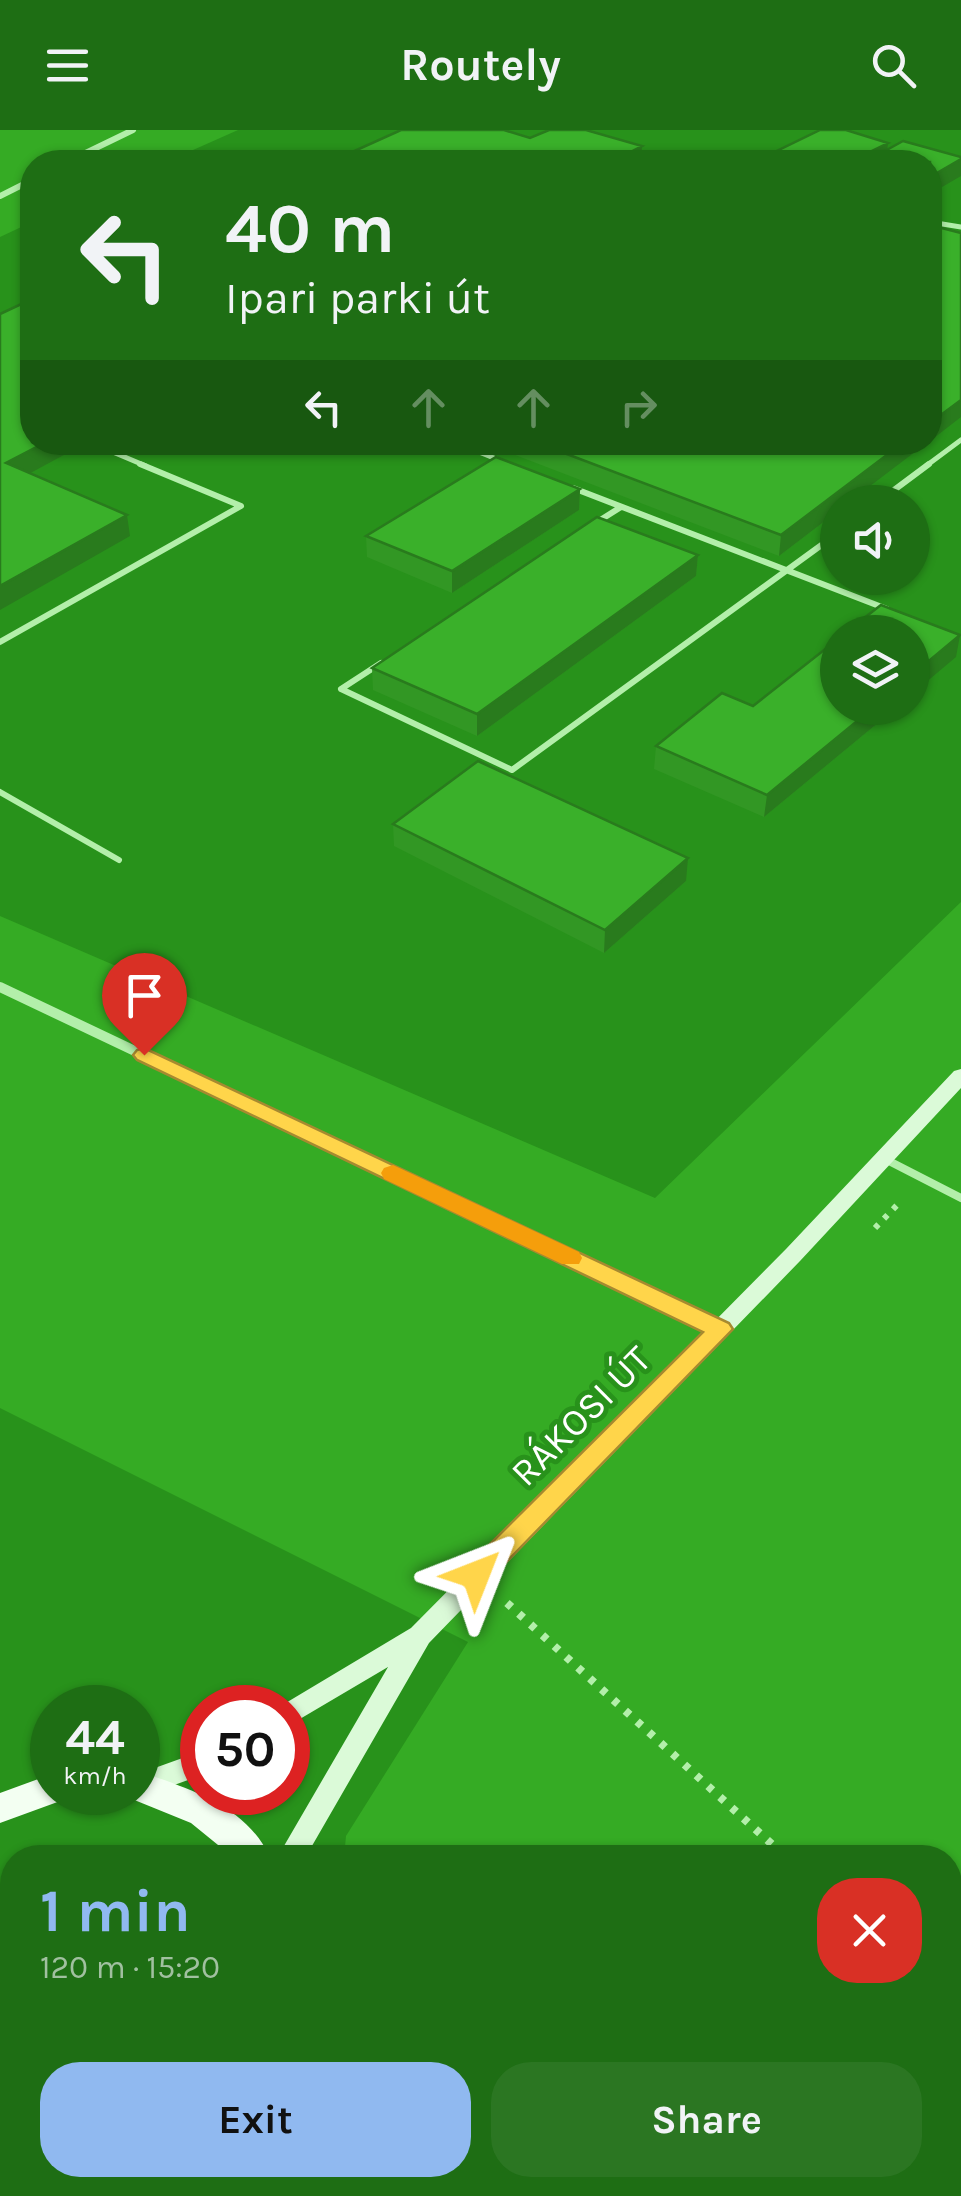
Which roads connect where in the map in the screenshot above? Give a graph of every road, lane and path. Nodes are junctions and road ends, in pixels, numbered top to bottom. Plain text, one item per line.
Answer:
1 (133, 130) edge
2 (92, 150) edge
3 (121, 455) edge
4 (487, 455) edge
5 (941, 455) edge
6 (510, 464) edge
7 (566, 485) edge
8 (901, 485) edge
9 (622, 507) junction
10 (588, 528) edge
11 (820, 546) edge
12 (787, 571) junction
13 (888, 609) edge
14 (0, 642) edge
15 (390, 657) edge
16 (0, 792) edge
17 (119, 860) dead end
18 (0, 987) edge
19 (961, 1076) edge
20 (884, 1158) junction
21 (961, 1198) edge
22 (721, 1329) junction
23 (476, 1575) junction
24 (420, 1635) junction
25 (310, 1702) edge
26 (160, 1793) edge
27 (30, 1797) edge
28 (0, 1808) edge
29 (246, 1845) edge
30 (298, 1845) edge
31 (773, 1845) edge

1 - 2 street
3 - 14 lane
4 - 6 lane
5 - 8 lane
7 - 9 lane
9 - 10 lane
9 - 12 lane
11 - 12 lane
12 - 13 lane
12 - 15 lane
16 - 17 lane
18 - 22 street
19 - 20 main road, RÁKOSI ÚT
20 - 21 lane
20 - 22 main road, RÁKOSI ÚT
22 - 23 main road, RÁKOSI ÚT
23 - 24 main road, RÁKOSI ÚT
23 - 31 path
24 - 25 main road, RÁKOSI ÚT
24 - 30 main road, RÁKOSI ÚT
26 - 29 main road
27 - 28 main road

